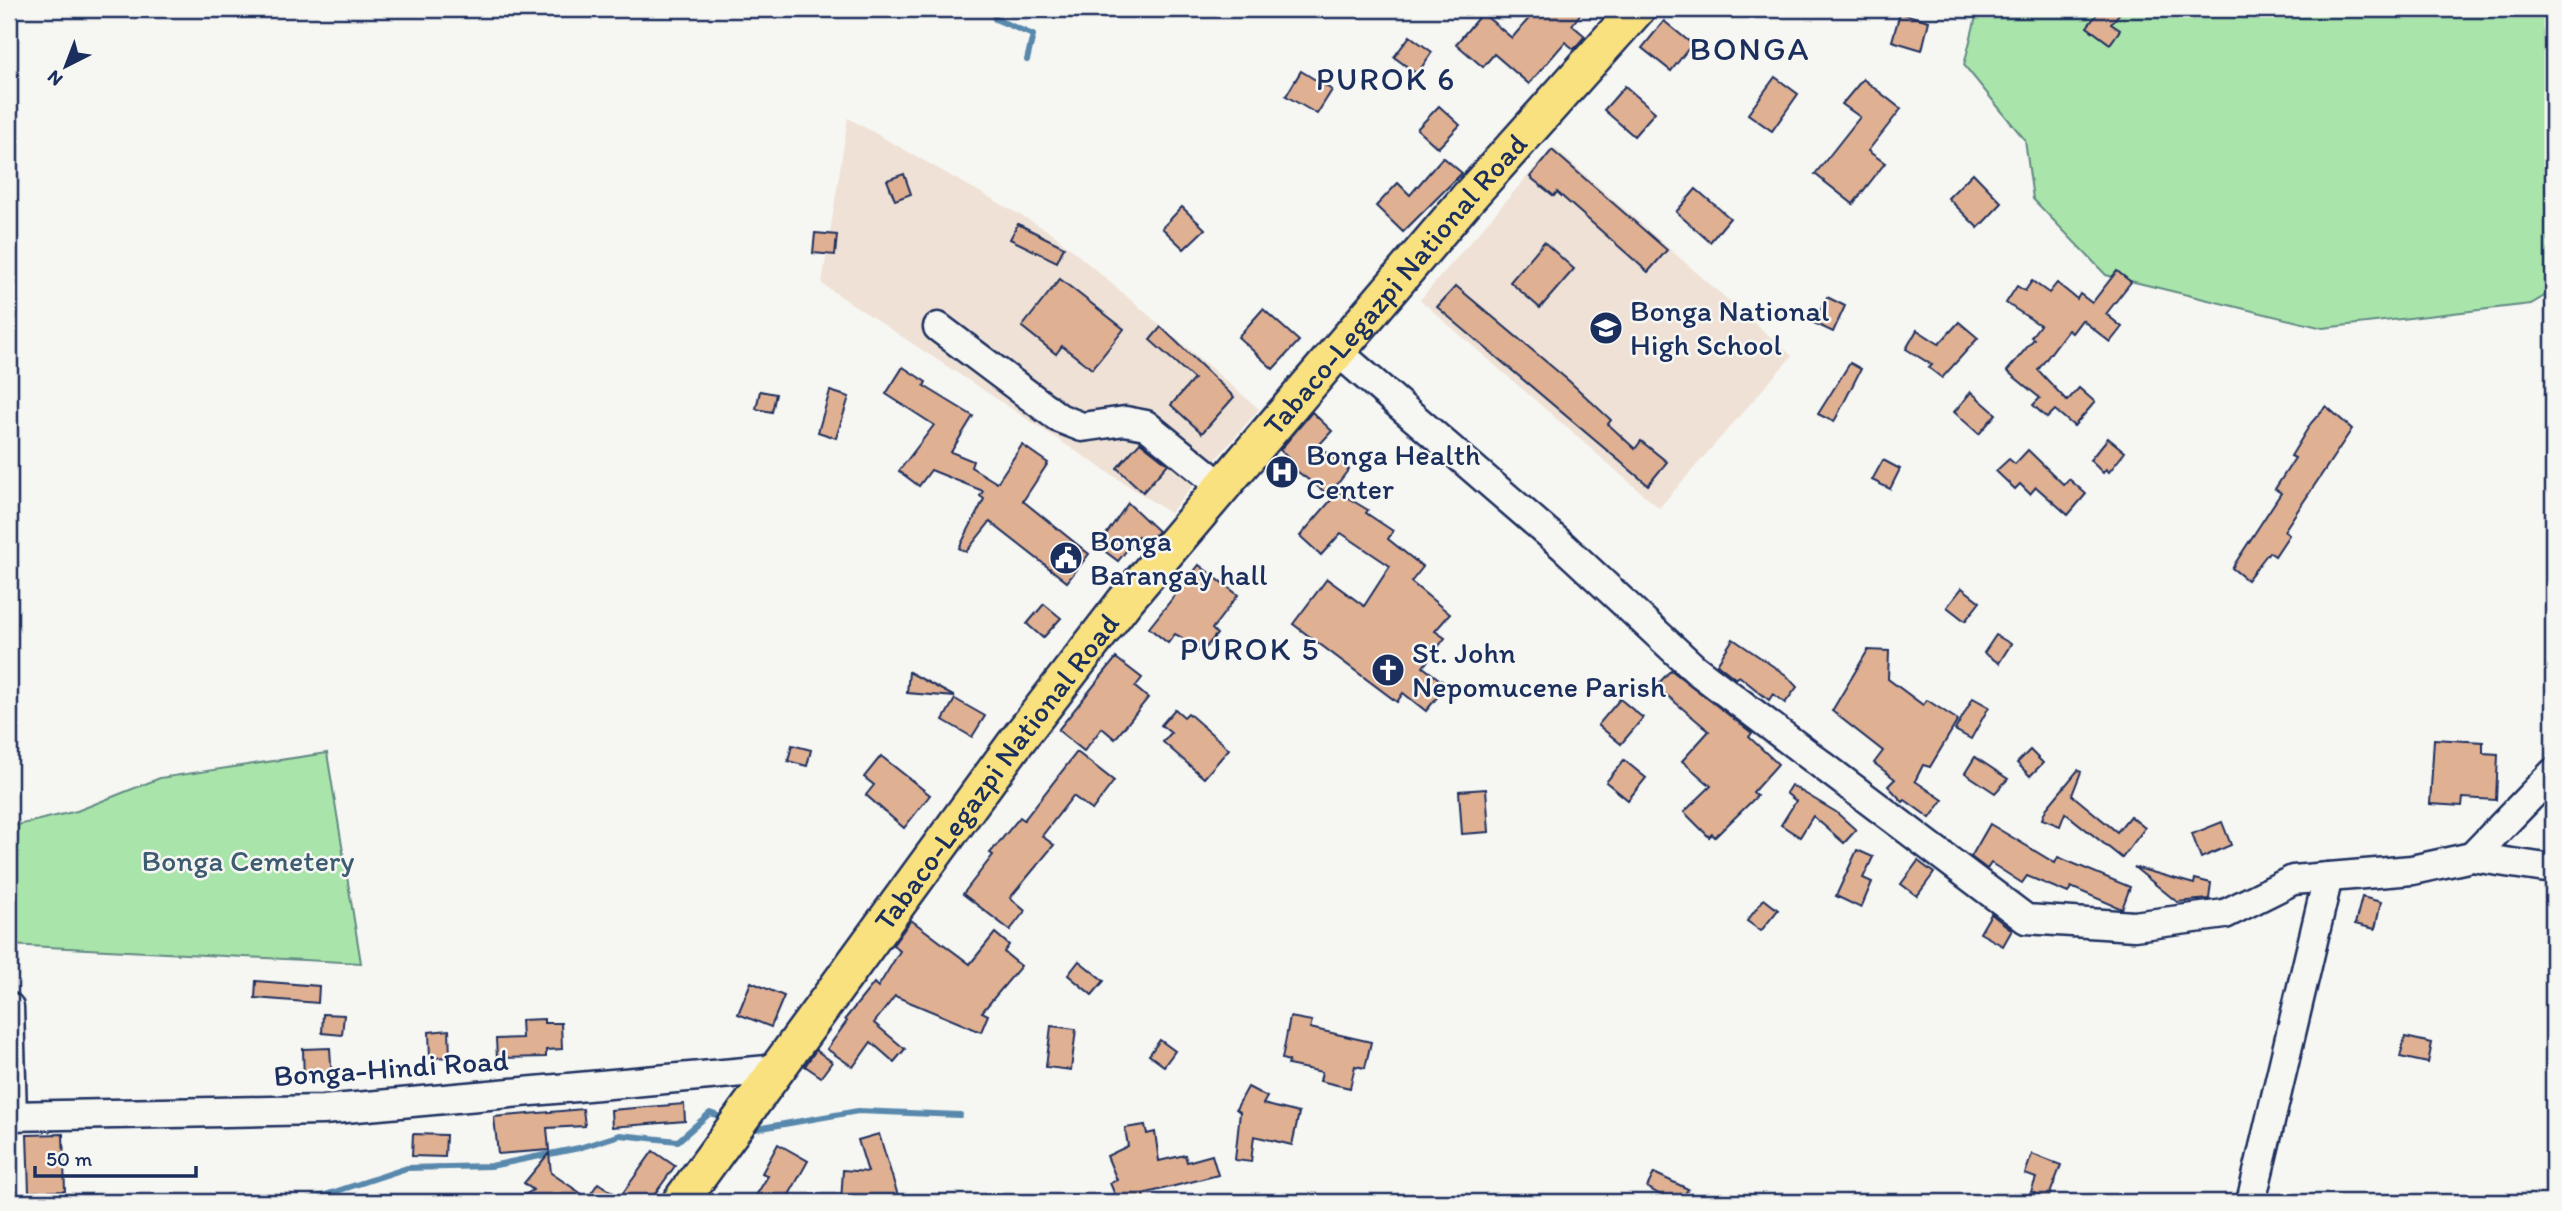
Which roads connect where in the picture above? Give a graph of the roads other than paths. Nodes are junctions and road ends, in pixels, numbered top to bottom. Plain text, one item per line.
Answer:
1 (1636, 9) edge
2 (938, 327) dead end
3 (1337, 351) junction
4 (1221, 486) junction
5 (2553, 773) edge
6 (2472, 857) junction
7 (2553, 869) edge
8 (2328, 877) junction
9 (9, 1007) edge
10 (778, 1069) junction
11 (10, 1116) edge
12 (680, 1202) edge
13 (2251, 1202) edge

1 - 3 main road, Tabaco-Legazpi National Road
2 - 4 street
3 - 4 main road, Tabaco-Legazpi National Road
3 - 8 street
4 - 10 main road, Tabaco-Legazpi National Road
5 - 6 street
6 - 7 street
6 - 8 street
8 - 13 street
9 - 11 street
10 - 11 street, Bonga-Hindi Road
10 - 12 main road, Tabaco-Legazpi National Road

